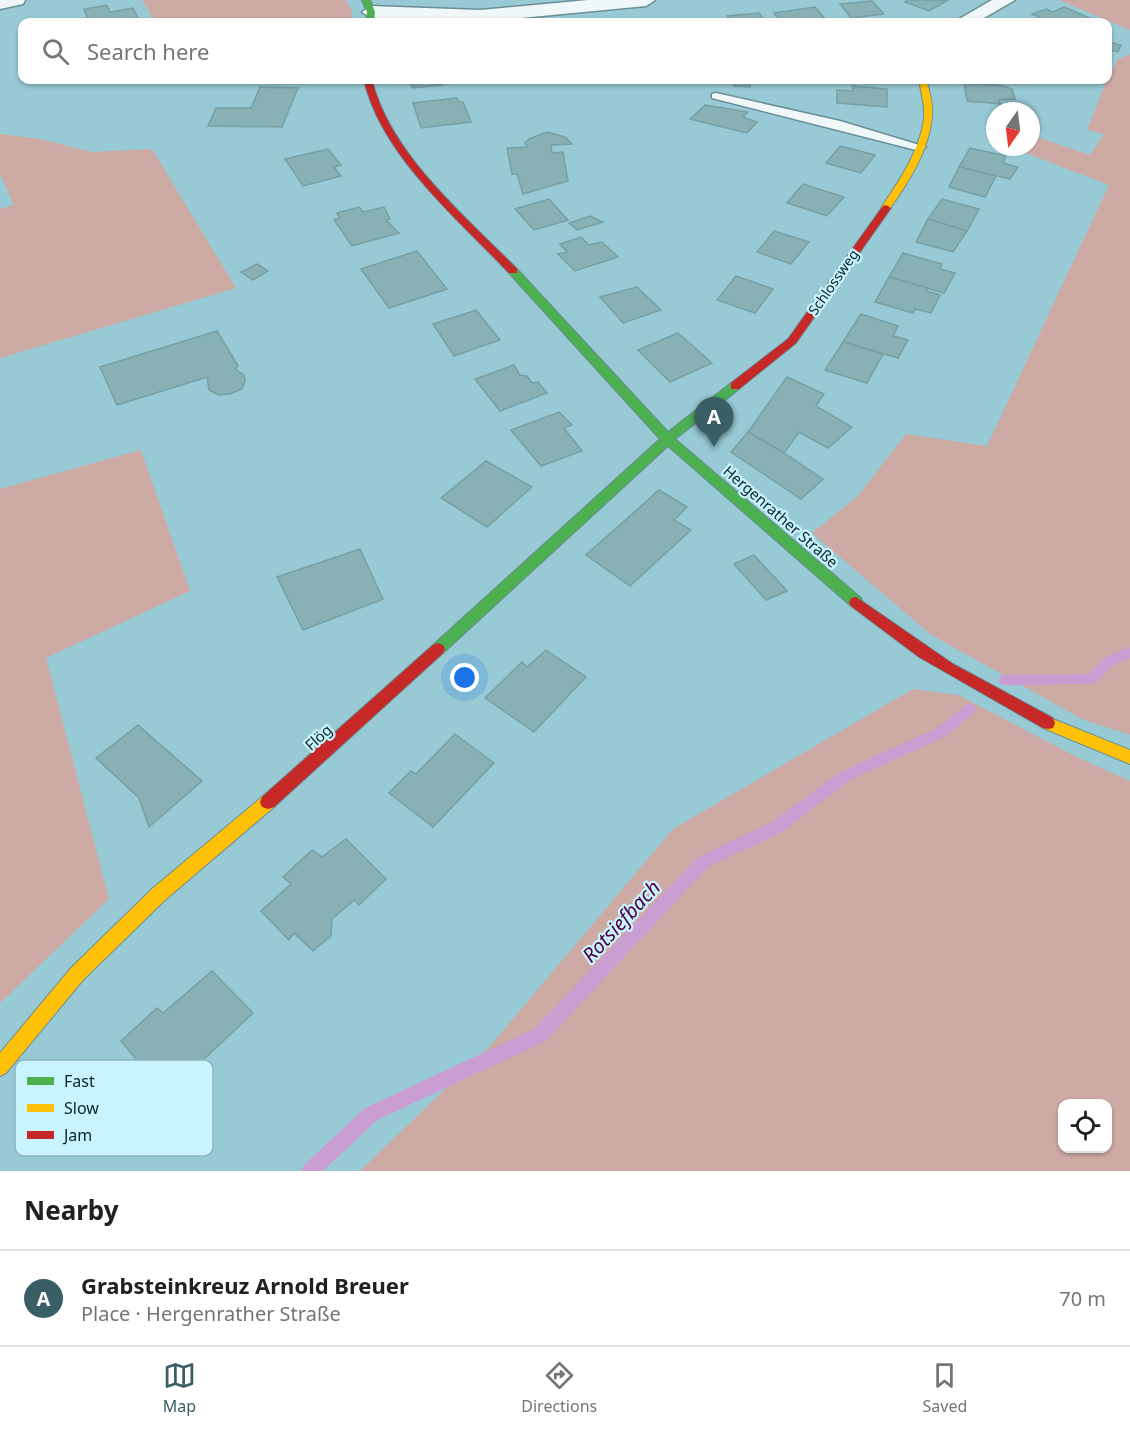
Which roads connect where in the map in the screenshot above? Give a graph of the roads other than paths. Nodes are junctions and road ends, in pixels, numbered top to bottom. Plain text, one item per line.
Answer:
1 (16, 0) edge
2 (646, 0) edge
3 (1006, 0) edge
4 (0, 3) edge
5 (369, 11) edge
6 (972, 18) edge
7 (368, 84) edge
8 (924, 84) edge
9 (716, 96) dead end
10 (920, 147) junction
11 (667, 439) junction
12 (1130, 757) edge
13 (0, 1067) edge

1 - 4 street
2 - 5 street
3 - 6 street
7 - 11 street, Hergenrather Straße
8 - 10 street, Schlossweg
9 - 10 lane
10 - 11 street, Schlossweg
11 - 12 street, Hergenrather Straße
11 - 13 street, Flög

